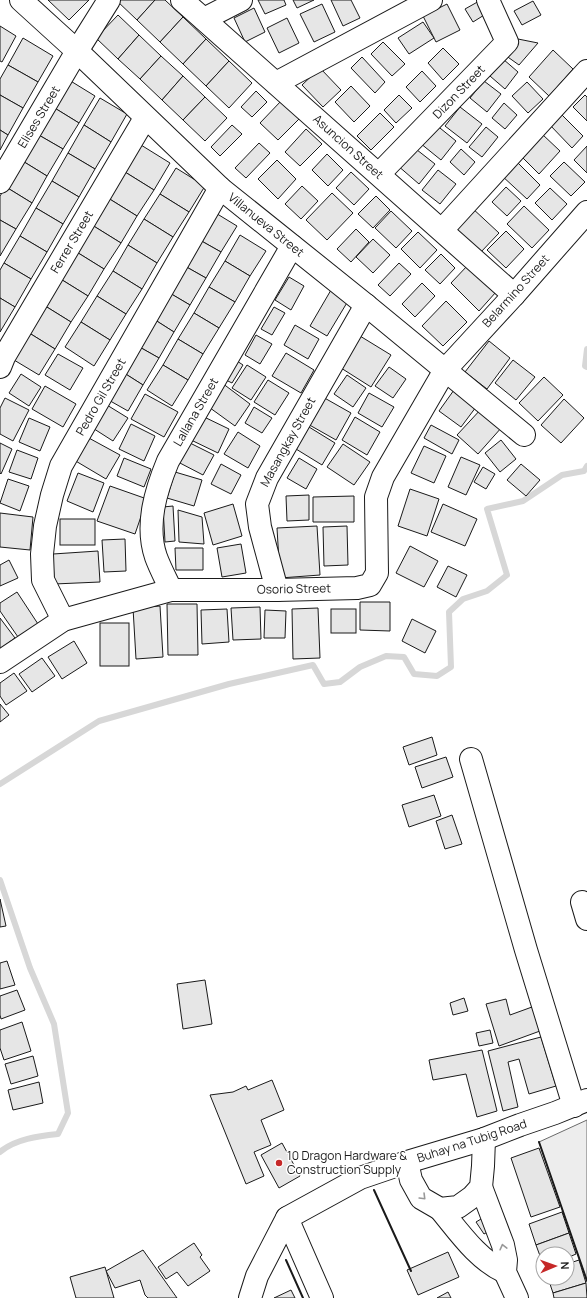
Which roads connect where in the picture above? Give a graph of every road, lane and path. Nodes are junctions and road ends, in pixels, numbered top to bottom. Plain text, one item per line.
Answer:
1 (21, 0) edge
2 (109, 0) edge
3 (182, 0) edge
4 (242, 0) edge
5 (431, 0) edge
6 (488, 0) edge
7 (204, 20) junction
8 (77, 51) junction
9 (587, 71) edge
10 (276, 83) junction
11 (145, 118) junction
12 (379, 174) junction
13 (0, 182) edge
14 (220, 188) junction
15 (587, 212) edge
16 (442, 230) junction
17 (292, 246) junction
18 (514, 295) junction
19 (366, 305) junction
20 (1, 360) edge
21 (445, 370) junction
22 (524, 435) dead end
23 (171, 590) junction
24 (277, 590) junction
25 (63, 620) junction
26 (0, 662) edge
27 (470, 759) dead end
28 (580, 1103) edge
29 (484, 1139) junction
30 (407, 1162) junction
31 (481, 1188) junction
32 (440, 1209) junction
33 (287, 1218) junction
34 (505, 1272) junction
35 (250, 1298) edge
36 (322, 1298) edge
37 (517, 1298) edge

1 - 8 street, Villanueva Street
2 - 8 street, Elises Street
3 - 7 street, Asuncion Street
4 - 7 street
5 - 10 street
6 - 12 street, Dizon Street
7 - 10 street, Asuncion Street
8 - 11 street, Villanueva Street
8 - 13 street, Elises Street
9 - 16 street
10 - 12 street, Asuncion Street
11 - 14 street, Villanueva Street
11 - 20 street, Ferrer Street
12 - 16 street, Asuncion Street
14 - 17 street, Villanueva Street
14 - 25 street, Pedro Gil Street
15 - 18 street, Belarmino Street
16 - 18 street, Asuncion Street
17 - 19 street, Villanueva Street
17 - 23 street, Lallana Street
18 - 21 street, Belarmino Street
19 - 21 street, Villanueva Street
19 - 24 street, Masangkay Street
21 - 22 street, Villanueva Street
21 - 24 street, Osorio Street
23 - 24 street, Osorio Street
23 - 25 street, Osorio Street
25 - 26 street, Osorio Street
27 - 28 street
28 - 29 street, Buhay na Tubig Road
29 - 30 street, Buhay na Tubig Road
29 - 31 street
30 -> 32 street
30 - 33 street, Buhay na Tubig Road
31 - 32 street
34 -> 31 street
32 - 34 street
33 - 35 street
33 - 36 street
34 - 37 street

